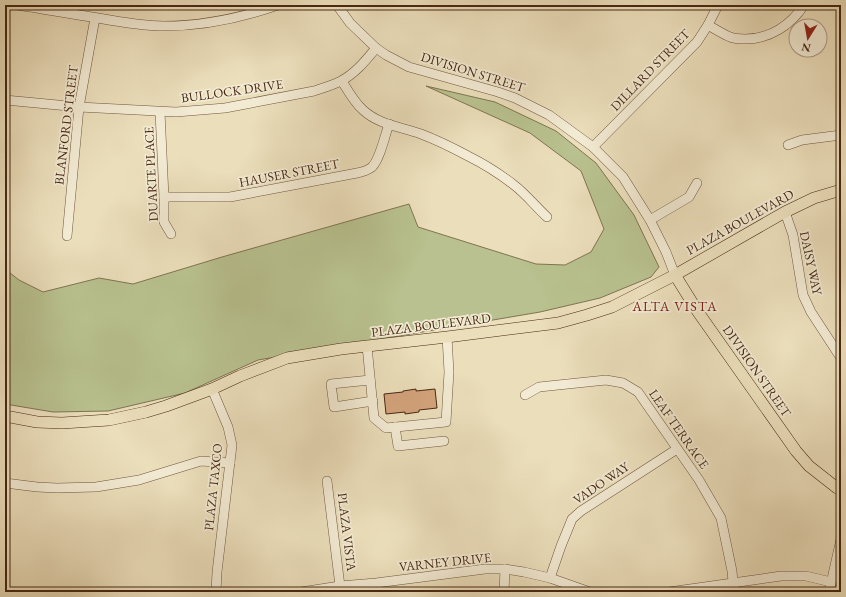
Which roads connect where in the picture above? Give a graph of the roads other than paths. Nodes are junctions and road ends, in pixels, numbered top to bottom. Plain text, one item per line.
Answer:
1 (17, 5) edge
2 (278, 5) edge
3 (337, 5) edge
4 (718, 5) edge
5 (804, 5) edge
6 (95, 18) junction
7 (708, 25) junction
8 (376, 48) junction
9 (342, 81) junction
10 (5, 100) edge
11 (79, 107) junction
12 (160, 112) junction
13 (389, 124) junction
14 (841, 135) edge
15 (788, 145) dead end
16 (593, 147) junction
17 (697, 183) dead end
18 (841, 190) edge
19 (164, 196) junction
20 (785, 212) junction
21 (547, 217) dead end
22 (650, 220) junction
23 (171, 234) dead end
24 (67, 236) dead end
25 (675, 275) junction
26 (446, 337) junction
27 (367, 346) junction
28 (841, 358) edge
29 (370, 380) junction
30 (212, 389) junction
31 (525, 395) dead end
32 (373, 401) junction
33 (5, 416) edge
34 (395, 427) junction
35 (444, 440) dead end
36 (677, 449) junction
37 (230, 463) junction
38 (327, 481) dead end
39 (5, 483) edge
40 (841, 490) edge
41 (841, 539) edge
42 (505, 569) junction
43 (550, 578) junction
44 (831, 582) junction
45 (340, 586) junction
46 (377, 587) edge
47 (734, 587) edge
48 (216, 592) edge
49 (301, 592) edge
50 (504, 592) edge
51 (590, 592) edge
52 (669, 592) edge
53 (829, 592) edge

1 - 6 street
2 - 6 street
3 - 8 street, DIVISION STREET
4 - 7 street, DILLARD STREET
5 - 7 street
6 - 11 street, BLANFORD STREET
7 - 16 street, DILLARD STREET
8 - 9 street, BULLOCK DRIVE
8 - 16 street, DIVISION STREET
9 - 12 street, BULLOCK DRIVE
9 - 13 street
10 - 11 street, BULLOCK DRIVE
11 - 12 street, BULLOCK DRIVE
11 - 24 street, BLANFORD STREET
12 - 19 street, DUARTE PLACE
13 - 19 street, HAUSER STREET
13 - 21 street
14 - 15 street
16 - 22 street, DIVISION STREET
17 - 22 street
18 - 20 main road, PLAZA BOULEVARD
19 - 23 street, DUARTE PLACE
20 - 25 main road, PLAZA BOULEVARD
20 - 28 street, DAISY WAY
22 - 25 street, DIVISION STREET
25 - 26 main road, PLAZA BOULEVARD
25 - 40 main road, DIVISION STREET
26 - 27 main road, PLAZA BOULEVARD
26 - 34 street
27 - 29 street
27 - 30 main road, PLAZA BOULEVARD
29 - 32 street
29 - 32 street
30 - 33 main road, PLAZA BOULEVARD
30 - 37 street, PLAZA TAXCO
31 - 36 street, LEAF TERRACE
32 - 34 street
34 - 35 street
36 - 43 street, VADO WAY
36 - 47 street, LEAF TERRACE
37 - 39 street
37 - 48 street, PLAZA TAXCO
38 - 45 street, PLAZA VISTA
41 - 44 street
42 - 43 street, VARNEY DRIVE
42 - 46 street, VARNEY DRIVE
42 - 50 street
43 - 51 street, VARNEY DRIVE
44 - 47 street
44 - 53 street
45 - 46 street, VARNEY DRIVE
45 - 49 street, VARNEY DRIVE
47 - 52 street

